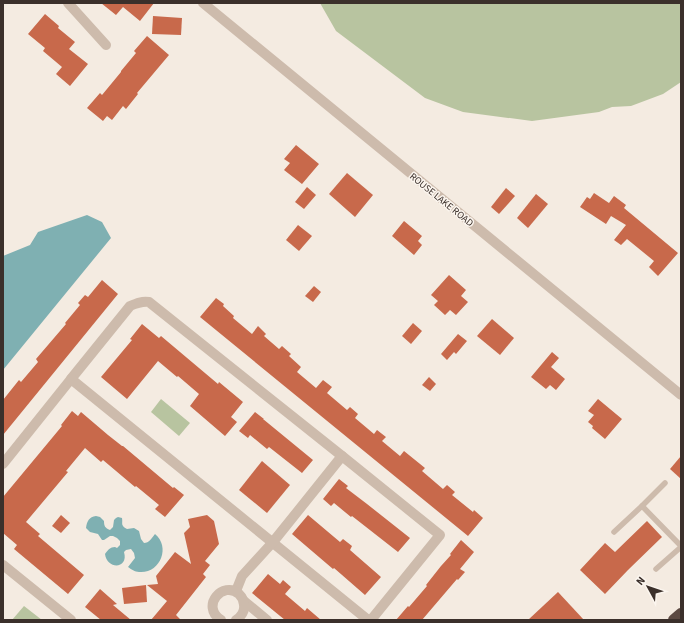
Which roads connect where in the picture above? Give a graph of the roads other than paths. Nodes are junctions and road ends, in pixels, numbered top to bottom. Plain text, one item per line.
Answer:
1 (68, 3) edge
2 (203, 3) edge
3 (106, 45) dead end
4 (71, 379) junction
5 (681, 395) edge
6 (342, 456) junction
7 (3, 464) edge
8 (664, 483) dead end
9 (642, 506) junction
10 (614, 532) dead end
11 (272, 542) junction
12 (681, 547) edge
13 (3, 565) edge
14 (656, 569) dead end
15 (236, 591) junction
16 (244, 601) junction
17 (681, 614) edge
18 (215, 618) edge
19 (71, 620) edge
20 (236, 620) edge
21 (267, 620) edge
22 (368, 620) edge
23 (371, 620) edge
24 (674, 620) edge

1 - 3 street
2 - 5 street, ROUSE LAKE ROAD
4 - 6 street
4 - 7 street
4 - 11 street
6 - 11 street
6 - 23 street
8 - 9 lane
9 - 10 lane
9 - 12 lane
11 - 15 street
11 - 22 street
12 - 14 lane
13 - 19 street
15 - 16 street
15 - 18 street
16 - 20 street
16 - 21 street
17 - 24 highway

